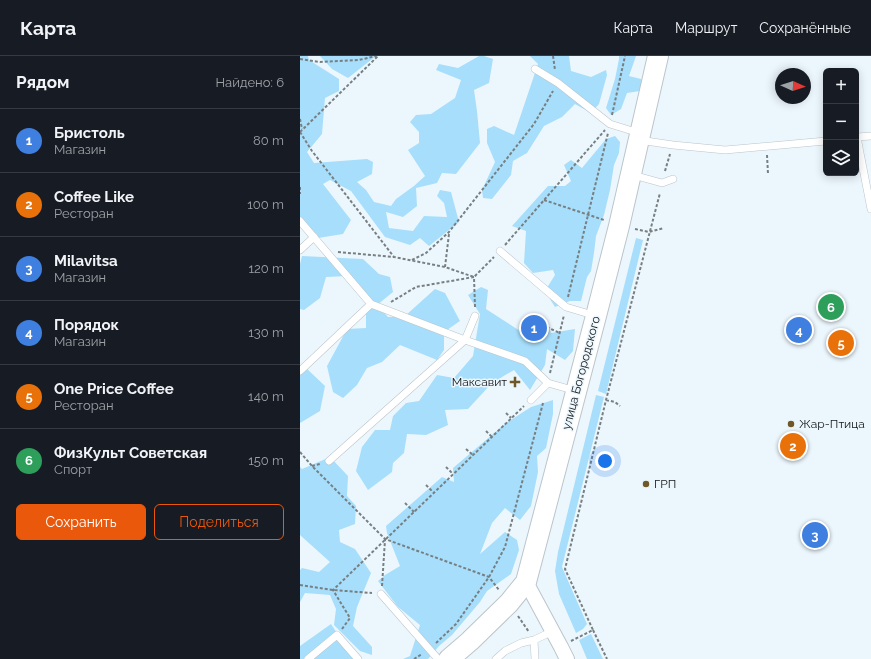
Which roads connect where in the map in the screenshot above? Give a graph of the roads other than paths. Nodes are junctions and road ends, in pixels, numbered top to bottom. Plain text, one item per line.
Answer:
1 (655, 57) edge
2 (535, 69) dead end
3 (639, 136) junction
4 (871, 136) edge
5 (859, 137) edge
6 (858, 140) edge
7 (823, 141) edge
8 (631, 174) junction
9 (673, 179) dead end
10 (871, 209) edge
11 (300, 221) edge
12 (314, 237) junction
13 (300, 250) edge
14 (500, 251) road end
15 (371, 304) junction
16 (475, 316) road end
17 (596, 316) junction
18 (465, 340) junction
19 (300, 371) edge
20 (548, 383) junction
21 (576, 391) junction
22 (531, 400) road end
23 (329, 462) dead end
24 (526, 582) junction
25 (381, 594) road end
26 (553, 631) junction
27 (534, 640) junction
28 (564, 653) edge
29 (308, 659) edge
30 (358, 659) edge
31 (438, 659) edge
32 (449, 659) edge
33 (496, 659) edge
34 (535, 659) edge

1 - 3 street, улица Богородского
2 - 3 lane
3 - 7 lane
3 - 8 street, улица Богородского
4 - 5 lane
6 - 10 lane
8 - 9 lane
8 - 17 street, улица Богородского
11 - 12 lane
12 - 13 lane
12 - 15 lane
14 - 17 lane
15 - 18 lane
15 - 19 lane
16 - 18 lane
17 - 21 street, улица Богородского
18 - 20 lane
18 - 23 lane
20 - 21 lane
20 - 22 lane
21 - 24 street, улица Богородского
24 - 26 street
24 - 32 street, улица Богородского
25 - 31 lane
26 - 27 lane
26 - 28 street
27 - 33 lane
27 - 34 lane
29 - 30 lane

